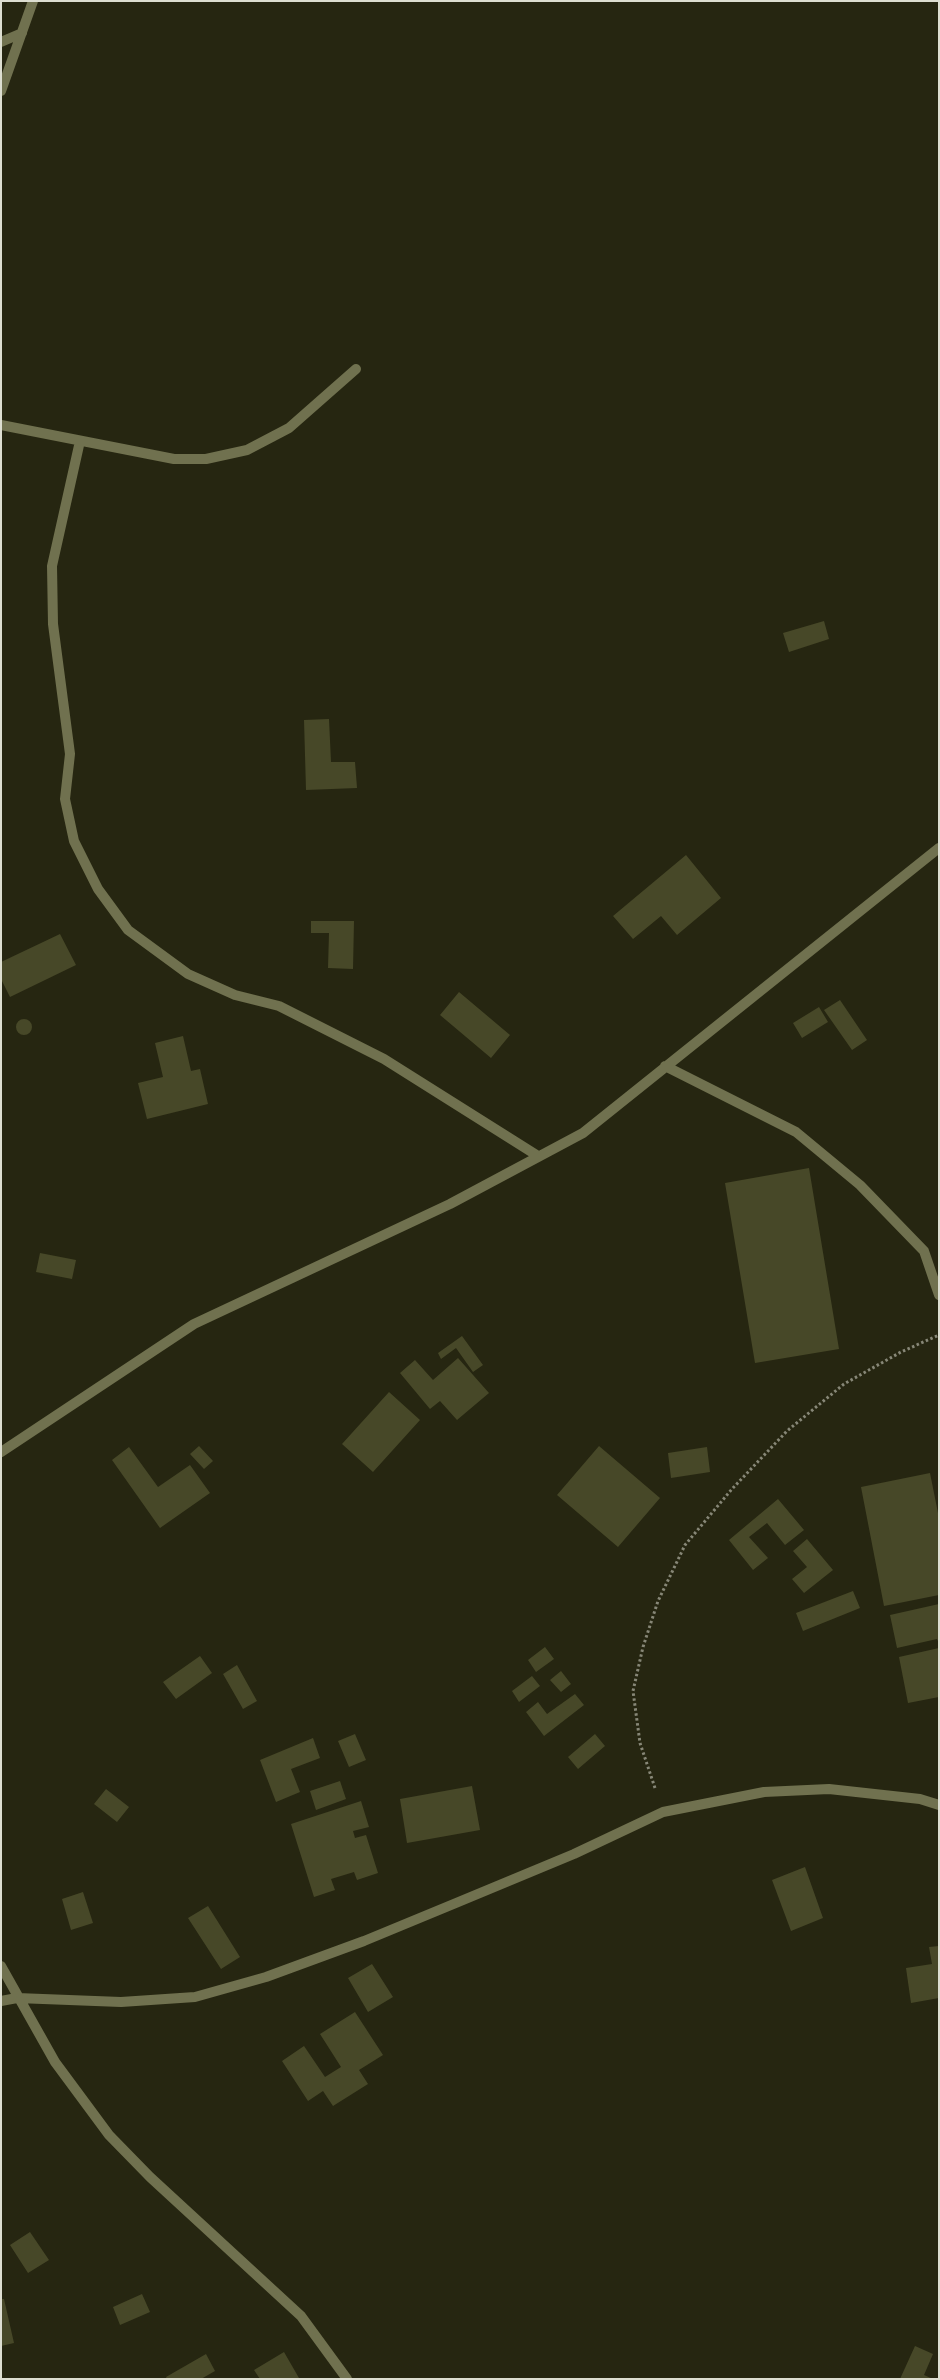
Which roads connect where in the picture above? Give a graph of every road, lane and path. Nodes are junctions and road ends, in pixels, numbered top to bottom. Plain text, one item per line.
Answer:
1 (33, 1) edge
2 (22, 33) junction
3 (1, 42) edge
4 (1, 91) edge
5 (356, 369) dead end
6 (1, 425) edge
7 (80, 441) junction
8 (939, 848) edge
9 (665, 1066) junction
10 (538, 1156) junction
11 (939, 1295) edge
12 (939, 1335) edge
13 (1, 1452) edge
14 (939, 1805) edge
15 (664, 1812) junction
16 (1, 1966) edge
17 (17, 1998) junction
18 (1, 2001) edge
19 (347, 2379) edge

1 - 2 street
2 - 3 street
2 - 4 street
5 - 7 street
6 - 7 street
7 - 10 street
8 - 9 street
9 - 10 street
9 - 11 street
10 - 13 street
12 - 15 path
14 - 15 street
15 - 17 street
16 - 17 street
17 - 18 street
17 - 19 street

